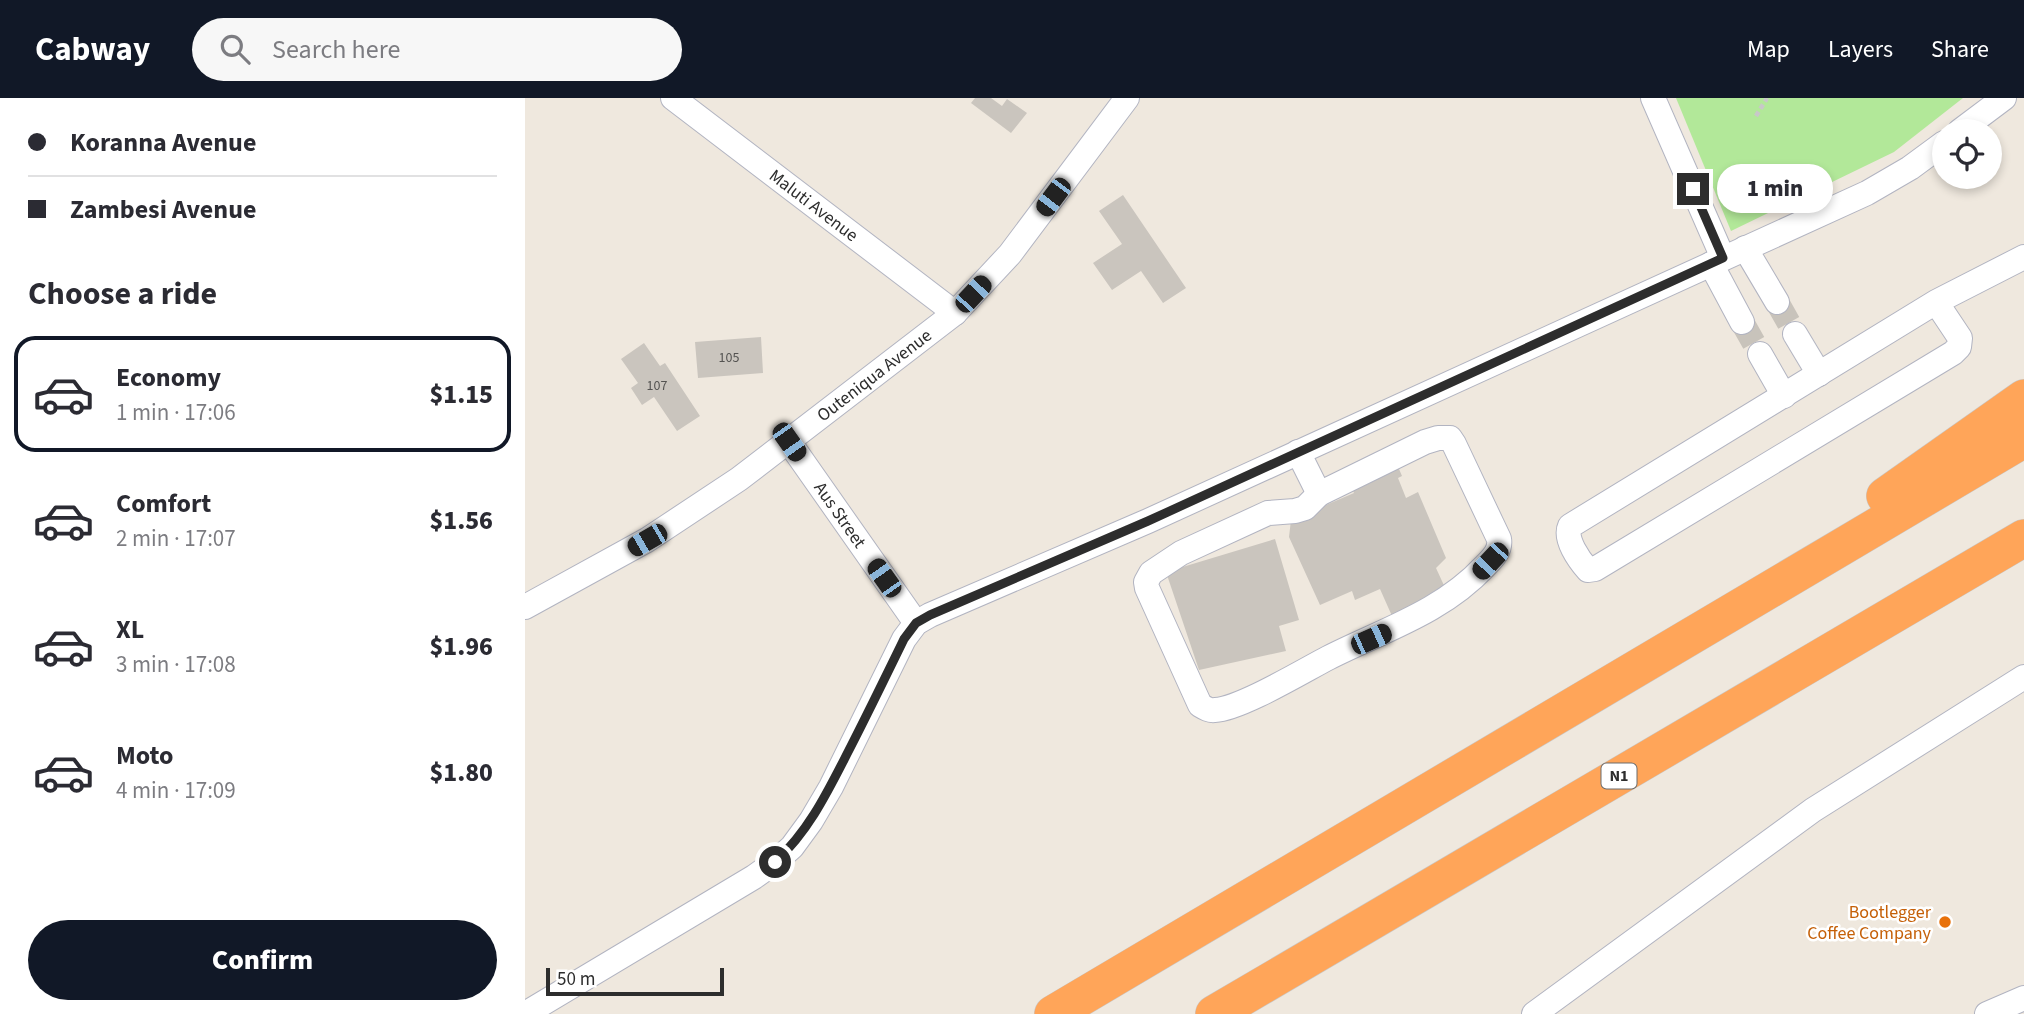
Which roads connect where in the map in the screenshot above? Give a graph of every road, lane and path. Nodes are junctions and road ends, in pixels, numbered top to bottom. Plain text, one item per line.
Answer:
1 (673, 98) edge
2 (1128, 98) edge
3 (1653, 98) edge
4 (1767, 98) edge
5 (2004, 98) edge
6 (1756, 116) dead end
7 (1977, 119) edge
8 (1932, 152) edge
9 (1726, 257) junction
10 (2024, 257) edge
11 (1777, 302) tunnel mouth
12 (1936, 302) junction
13 (955, 313) junction
14 (1742, 322) tunnel mouth
15 (1795, 334) tunnel mouth
16 (1760, 354) tunnel mouth
17 (1819, 374) junction
18 (1784, 396) junction
19 (2024, 398) edge
20 (2024, 439) edge
21 (789, 442) junction
22 (1298, 452) junction
23 (1257, 471) junction
24 (1319, 494) junction
25 (1276, 511) junction
26 (2024, 538) edge
27 (525, 607) edge
28 (916, 623) junction
29 (1676, 645) junction
30 (2024, 677) edge
31 (525, 1014) edge
32 (1053, 1014) edge
33 (1214, 1014) edge
34 (1534, 1014) edge

1 - 13 street, Maluti Avenue
2 - 13 street, Outeniqua Avenue
3 - 9 street
4 - 6 path
5 - 7 street
8 - 9 street
9 - 11 street
9 - 14 street
9 - 22 street
10 - 12 street
12 - 17 street
12 - 18 street
13 - 21 street, Outeniqua Avenue
15 - 17 street
16 - 18 street
17 - 18 street
19 - 29 highway
20 - 29 highway
21 - 27 street, Outeniqua Avenue
21 - 28 street, Aus Street
22 - 23 street
22 - 24 street
23 - 25 street
23 - 28 street
24 - 25 street
24 - 25 street
26 - 33 highway, N1
28 - 31 street
29 - 32 highway
30 - 34 street

